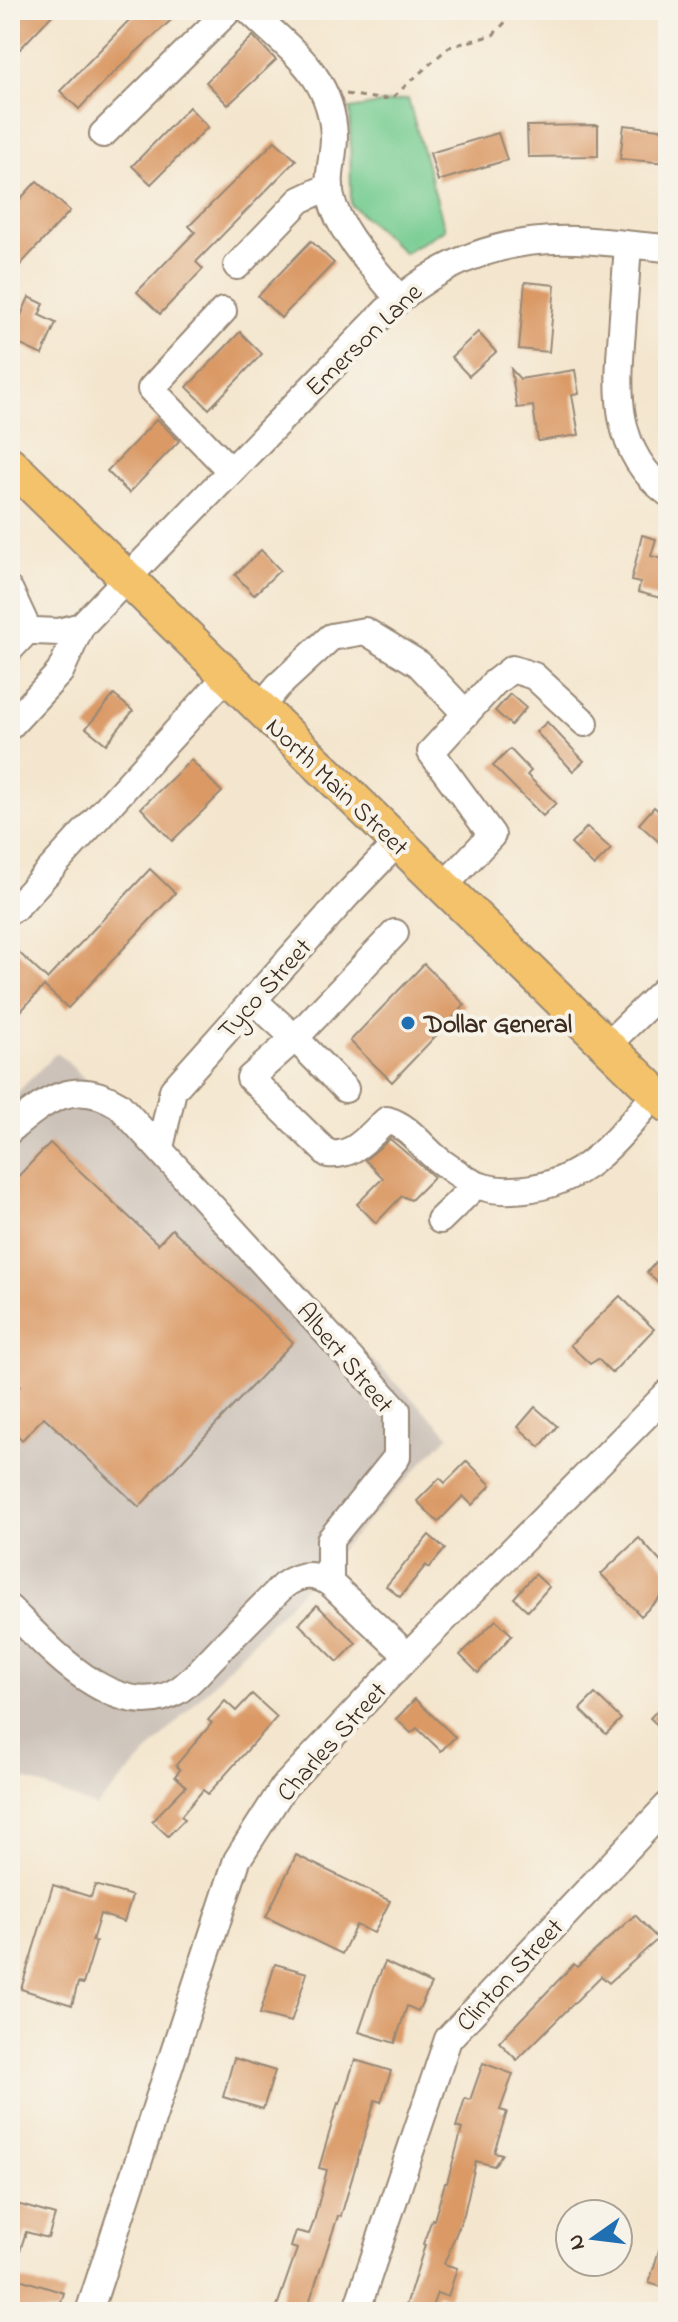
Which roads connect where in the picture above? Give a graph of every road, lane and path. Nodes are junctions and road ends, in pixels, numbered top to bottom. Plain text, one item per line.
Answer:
1 (229, 10) edge
2 (249, 10) edge
3 (517, 10) edge
4 (326, 94) junction
5 (103, 134) dead end
6 (330, 186) junction
7 (628, 245) junction
8 (668, 248) edge
9 (237, 266) dead end
10 (399, 299) junction
11 (223, 311) dead end
12 (10, 464) edge
13 (230, 470) junction
14 (668, 493) edge
15 (127, 579) junction
16 (10, 591) edge
17 (81, 626) junction
18 (16, 636) edge
19 (226, 677) junction
20 (259, 709) junction
21 (466, 714) junction
22 (585, 723) dead end
23 (10, 726) edge
24 (397, 843) junction
25 (443, 887) junction
26 (10, 910) edge
27 (395, 933) dead end
28 (668, 986) edge
29 (253, 1000) junction
30 (295, 1038) junction
31 (606, 1046) junction
32 (345, 1089) dead end
33 (662, 1100) edge
34 (10, 1130) edge
35 (160, 1148) junction
36 (475, 1186) junction
37 (440, 1220) dead end
38 (668, 1393) edge
39 (330, 1583) junction
40 (10, 1609) edge
41 (408, 1656) junction
42 (668, 1805) edge
43 (89, 2312) edge
44 (356, 2312) edge

1 - 5 street
2 - 4 street
3 - 4 path
4 - 6 street
6 - 9 street
6 - 10 street
7 - 8 street, Emerson Lane
7 - 10 street, Emerson Lane
7 - 14 street
10 - 13 street, Emerson Lane
11 - 13 street
12 - 15 main road, North Main Street
13 - 15 street, Emerson Lane
15 - 17 street, Emerson Lane
15 - 19 main road, North Main Street
16 - 18 street
17 - 18 street
17 - 23 street, Emerson Lane
19 - 20 main road, North Main Street
19 - 26 street
20 - 21 street
20 - 24 main road, North Main Street
21 - 22 street
21 - 25 street
24 - 25 main road, North Main Street
24 - 29 street, Tyco Street
25 - 31 main road, North Main Street
27 - 30 street
28 - 31 street
29 - 30 street
29 - 35 street, Tyco Street
30 - 32 street
30 - 36 street
31 - 33 main road, North Main Street
33 - 36 street
34 - 35 street, Albert Street
35 - 39 street, Albert Street
36 - 37 street
38 - 41 street, Charles Street
39 - 40 street
39 - 41 street
41 - 43 street, Charles Street
42 - 44 street, Clinton Street

